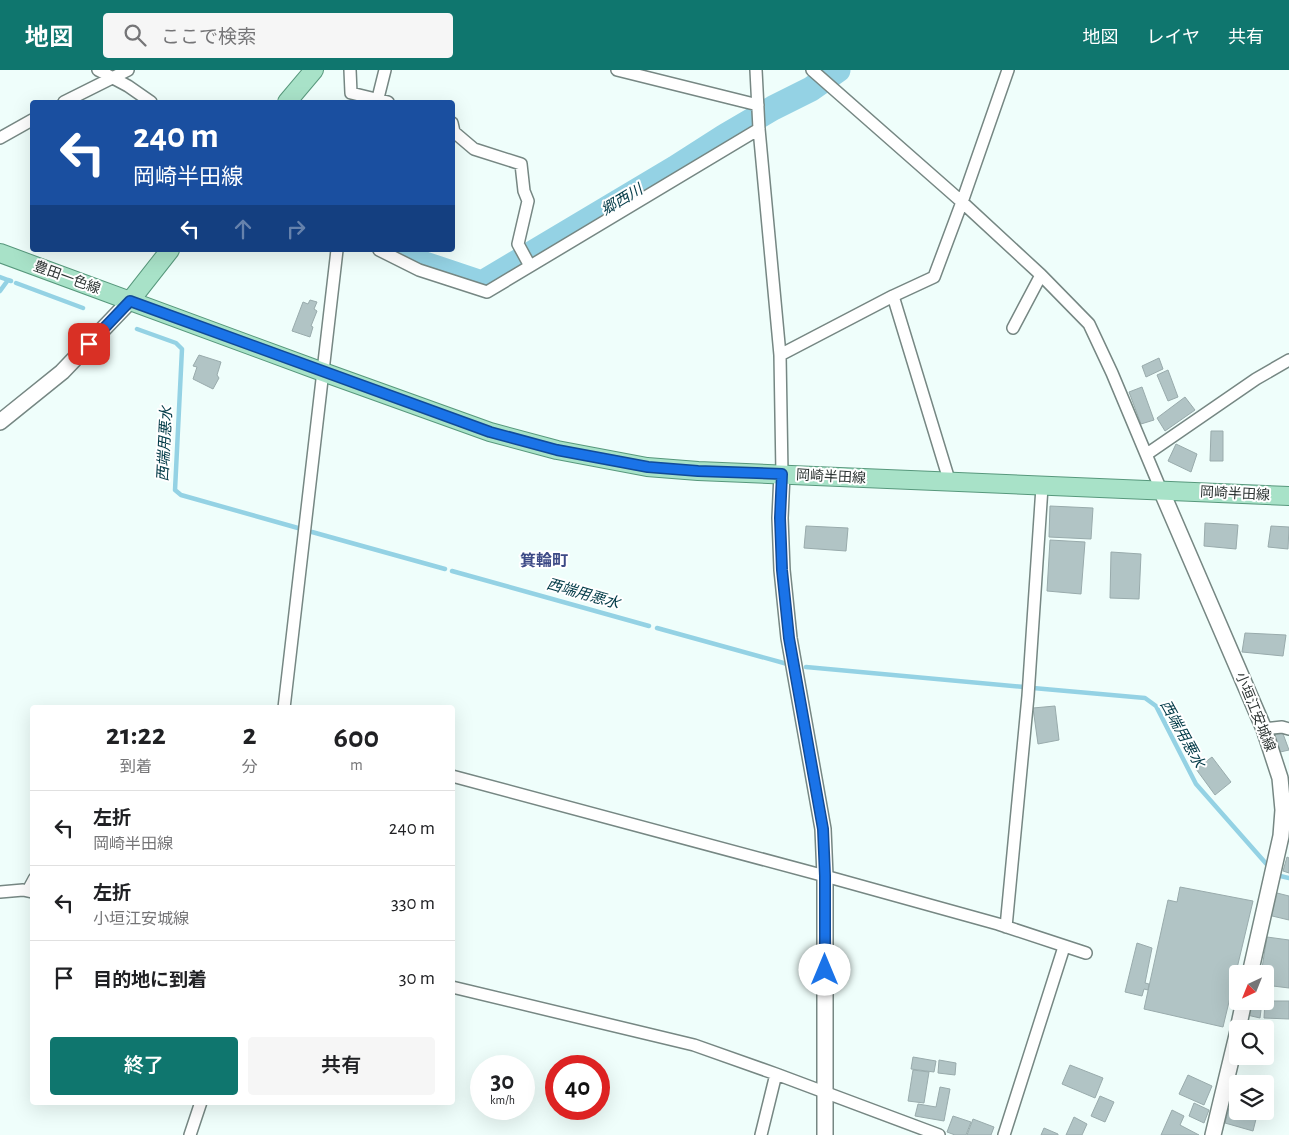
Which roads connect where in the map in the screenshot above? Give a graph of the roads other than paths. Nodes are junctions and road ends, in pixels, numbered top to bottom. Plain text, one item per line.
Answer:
1 (98, 70) edge
2 (128, 70) edge
3 (314, 70) edge
4 (350, 70) edge
5 (385, 70) edge
6 (617, 70) edge
7 (756, 70) edge
8 (812, 70) edge
9 (1008, 70) edge
10 (112, 77) junction
11 (68, 100) edge
12 (148, 100) edge
13 (289, 100) edge
14 (374, 100) edge
15 (381, 100) edge
16 (758, 105) junction
17 (30, 121) edge
18 (758, 128) junction
19 (455, 133) edge
20 (0, 138) edge
21 (962, 202) junction
22 (168, 252) edge
23 (336, 252) edge
24 (383, 252) edge
25 (0, 253) edge
26 (530, 266) junction
27 (1041, 275) junction
28 (893, 296) junction
29 (130, 301) junction
30 (1013, 328) dead end
31 (780, 355) junction
32 (1289, 360) edge
33 (323, 372) junction
34 (0, 422) edge
35 (1147, 454) junction
36 (782, 474) junction
37 (950, 482) junction
38 (1042, 486) junction
39 (1161, 490) junction
40 (1289, 496) edge
41 (284, 705) edge
42 (1264, 729) junction
43 (1289, 729) edge
44 (455, 777) edge
45 (1284, 848) edge
46 (825, 876) junction
47 (29, 891) edge
48 (0, 892) edge
49 (1006, 927) junction
50 (1064, 946) junction
51 (1086, 953) dead end
52 (1252, 965) edge
53 (455, 988) edge
54 (1230, 1065) edge
55 (776, 1074) junction
56 (824, 1092) junction
57 (199, 1105) edge
58 (190, 1135) edge
59 (761, 1135) edge
60 (825, 1135) edge
61 (939, 1135) edge
62 (1004, 1135) edge
63 (1213, 1135) edge

1 - 10 street
2 - 10 street
3 - 13 main road
4 - 14 street
5 - 15 street
6 - 16 street
7 - 16 street
8 - 21 street
9 - 21 street
10 - 11 street
10 - 12 street
16 - 18 street
17 - 20 street
18 - 26 street
18 - 31 street
19 - 26 street
21 - 27 street
21 - 28 street
22 - 29 main road
23 - 33 street
24 - 26 street
25 - 29 main road, 豊田一色線
27 - 30 street
27 - 35 street
28 - 31 street
28 - 37 street
29 - 33 main road, 岡崎半田線
29 - 34 main road
31 - 36 street
32 - 35 street
33 - 36 main road, 岡崎半田線
33 - 41 street
35 - 39 street
36 - 37 main road, 岡崎半田線
36 - 46 main road
37 - 38 main road, 岡崎半田線
38 - 39 main road, 岡崎半田線
38 - 49 street
39 - 40 main road, 岡崎半田線
39 - 42 main road, 小垣江安城線
42 - 43 street
42 - 45 main road, 小垣江安城線
44 - 46 street
45 - 52 main road, 小垣江安城線
46 - 49 street
46 - 56 main road
47 - 48 street
49 - 50 street
50 - 51 street
50 - 62 street
53 - 55 street
54 - 63 main road
55 - 56 street
55 - 59 street
56 - 60 main road
56 - 61 street
57 - 58 street

